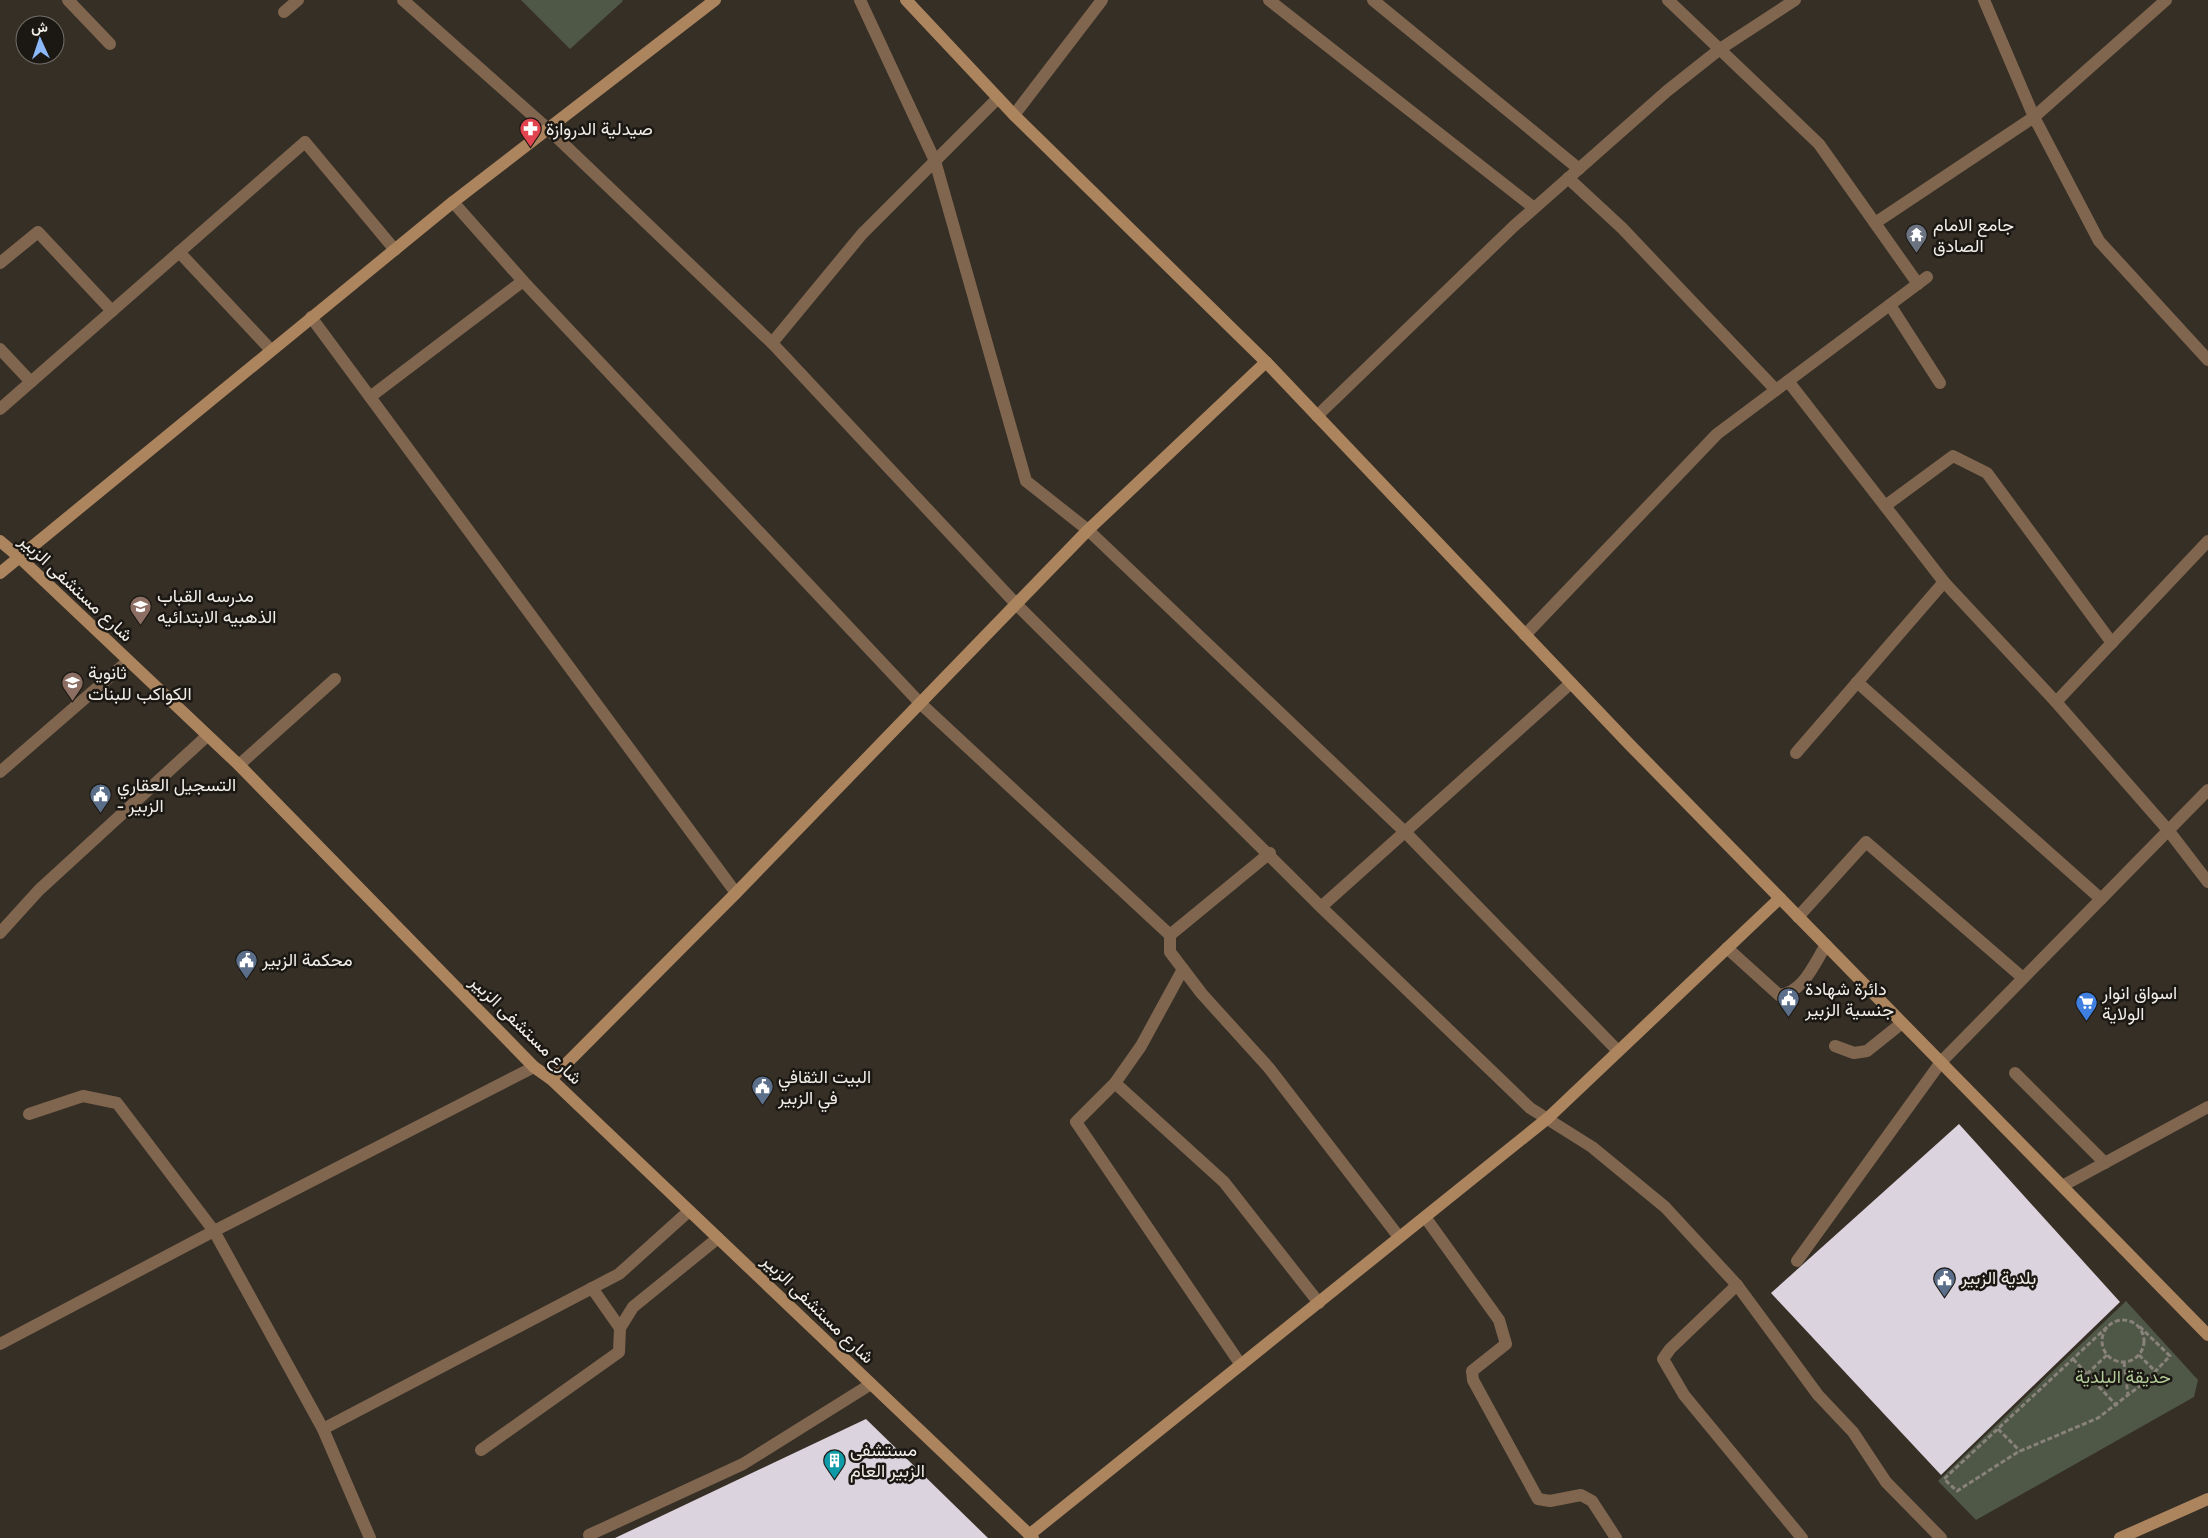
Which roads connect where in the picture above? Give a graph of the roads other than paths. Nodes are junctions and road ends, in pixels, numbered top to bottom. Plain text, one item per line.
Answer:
1 (68, 0) edge
2 (298, 0) edge
3 (403, 0) edge
4 (860, 0) edge
5 (906, 0) edge
6 (1102, 0) edge
7 (1269, 0) edge
8 (1373, 0) edge
9 (1668, 0) edge
10 (1984, 0) edge
11 (2166, 0) edge
12 (711, 1) edge
13 (1786, 3) edge
14 (284, 12) dead end
15 (110, 44) dead end
16 (1720, 49) junction
17 (998, 98) junction
18 (1014, 115) junction
19 (2034, 118) junction
20 (548, 130) junction
21 (935, 161) junction
22 (1579, 168) junction
23 (1568, 178) junction
24 (453, 202) junction
25 (1534, 208) junction
26 (1875, 223) junction
27 (395, 250) junction
28 (179, 252) junction
29 (0, 263) edge
30 (523, 281) junction
31 (1890, 305) junction
32 (112, 311) junction
33 (311, 317) junction
34 (772, 343) junction
35 (0, 349) edge
36 (270, 350) junction
37 (2208, 360) edge
38 (1266, 362) junction
39 (1788, 381) junction
40 (31, 382) junction
41 (1940, 382) dead end
42 (1776, 390) junction
43 (370, 396) junction
44 (0, 409) edge
45 (1317, 416) junction
46 (1885, 506) junction
47 (1088, 530) junction
48 (0, 541) edge
49 (2208, 541) edge
50 (19, 557) junction
51 (0, 573) edge
52 (1944, 582) junction
53 (1017, 605) junction
54 (1525, 635) junction
55 (2112, 643) junction
56 (128, 661) junction
57 (335, 678) dead end
58 (1857, 682) junction
59 (1572, 684) junction
60 (2056, 702) junction
61 (920, 703) junction
62 (207, 736) junction
63 (1796, 753) dead end
64 (239, 765) junction
65 (0, 772) edge
66 (2208, 790) edge
67 (2168, 830) junction
68 (1405, 832) junction
69 (1270, 853) junction
70 (2208, 882) edge
71 (736, 893) junction
72 (1780, 898) junction
73 (2101, 899) junction
74 (1321, 907) junction
75 (1798, 917) junction
76 (0, 933) edge
77 (1170, 935) junction
78 (1826, 945) junction
79 (1727, 948) junction
80 (1183, 969) junction
81 (2023, 978) junction
82 (1902, 1022) junction
83 (1835, 1046) dead end
84 (1618, 1051) junction
85 (1941, 1062) junction
86 (534, 1067) junction
87 (2015, 1073) dead end
88 (551, 1079) junction
89 (1115, 1083) junction
90 (2208, 1108) edge
91 (29, 1114) dead end
92 (1548, 1118) junction
93 (2105, 1163) junction
94 (2064, 1186) junction
95 (690, 1211) junction
96 (1425, 1217) junction
97 (214, 1230) junction
98 (718, 1238) junction
99 (1400, 1238) junction
100 (1798, 1261) dead end
101 (1737, 1285) junction
102 (592, 1288) junction
103 (1318, 1303) junction
104 (620, 1328) junction
105 (2208, 1335) edge
106 (0, 1344) edge
107 (1241, 1365) junction
108 (871, 1384) junction
109 (323, 1429) junction
110 (482, 1450) dead end
111 (2208, 1499) edge
112 (589, 1535) dead end
113 (1031, 1536) edge
114 (370, 1538) edge
115 (1616, 1538) edge
116 (1802, 1538) edge
117 (1941, 1538) edge
118 (2120, 1538) edge

1 - 15 street
2 - 14 street
3 - 20 street
4 - 21 street
5 - 17 street
6 - 18 street
7 - 25 street
8 - 22 street
9 - 16 street
10 - 19 street
11 - 19 street
12 - 20 street
13 - 16 street
16 - 22 street
16 - 26 street
17 - 18 street
17 - 21 street
18 - 38 street
19 - 26 street
19 - 37 street
20 - 24 street
20 - 34 street
21 - 34 street
21 - 47 street
22 - 23 street
23 - 25 street
23 - 42 street
24 - 27 street
24 - 30 street
25 - 45 street
26 - 31 street
27 - 28 street
27 - 33 street
28 - 32 street
28 - 36 street
29 - 32 street
30 - 43 street
30 - 61 street
31 - 39 street
31 - 41 street
32 - 40 street
33 - 36 street
33 - 43 street
34 - 53 street
35 - 40 street
36 - 50 street
38 - 45 street
38 - 47 street
39 - 42 street
39 - 46 street
40 - 44 street
42 - 54 street
43 - 71 street
45 - 54 street
46 - 52 street
46 - 55 street
47 - 53 street
47 - 68 street
48 - 50 street, شارع مستشفى الزبير
49 - 55 street
50 - 51 street
50 - 56 street, شارع مستشفى الزبير
52 - 58 street
52 - 60 street
53 - 61 street
53 - 69 street
54 - 59 street
55 - 60 street
56 - 62 street, شارع مستشفى الزبير
56 - 65 street
57 - 64 street
58 - 63 street
58 - 73 street
59 - 68 street
59 - 72 street
60 - 67 street
61 - 71 street
61 - 77 street
62 - 64 street, شارع مستشفى الزبير
62 - 76 street
64 - 86 street, شارع مستشفى الزبير
66 - 67 street
67 - 70 street
67 - 73 street
68 - 74 street
68 - 84 street
69 - 74 street
69 - 77 street
71 - 88 street
72 - 75 street
72 - 79 street
73 - 81 street
74 - 92 street
75 - 78 street
75 - 81 street
77 - 80 street
78 - 79 street
78 - 82 street
79 - 84 street
80 - 89 street
80 - 99 street
81 - 85 street
82 - 83 street
82 - 85 street
84 - 92 street
85 - 94 street
85 - 100 street
86 - 88 street, شارع مستشفى الزبير
86 - 97 street
87 - 93 street
88 - 95 street, شارع مستشفى الزبير
89 - 103 street
89 - 107 street
90 - 93 street
91 - 97 street
92 - 96 street
92 - 101 street
93 - 94 street
94 - 105 street
95 - 98 street, شارع مستشفى الزبير
95 - 102 street
96 - 99 street
96 - 115 street
97 - 106 street
97 - 109 street
98 - 104 street
98 - 108 street, شارع مستشفى الزبير
99 - 103 street
101 - 116 street
101 - 117 street
102 - 104 street
102 - 109 street
103 - 107 street
104 - 110 street
107 - 113 street
108 - 112 street
108 - 113 street, شارع مستشفى الزبير
109 - 114 street
111 - 118 street

